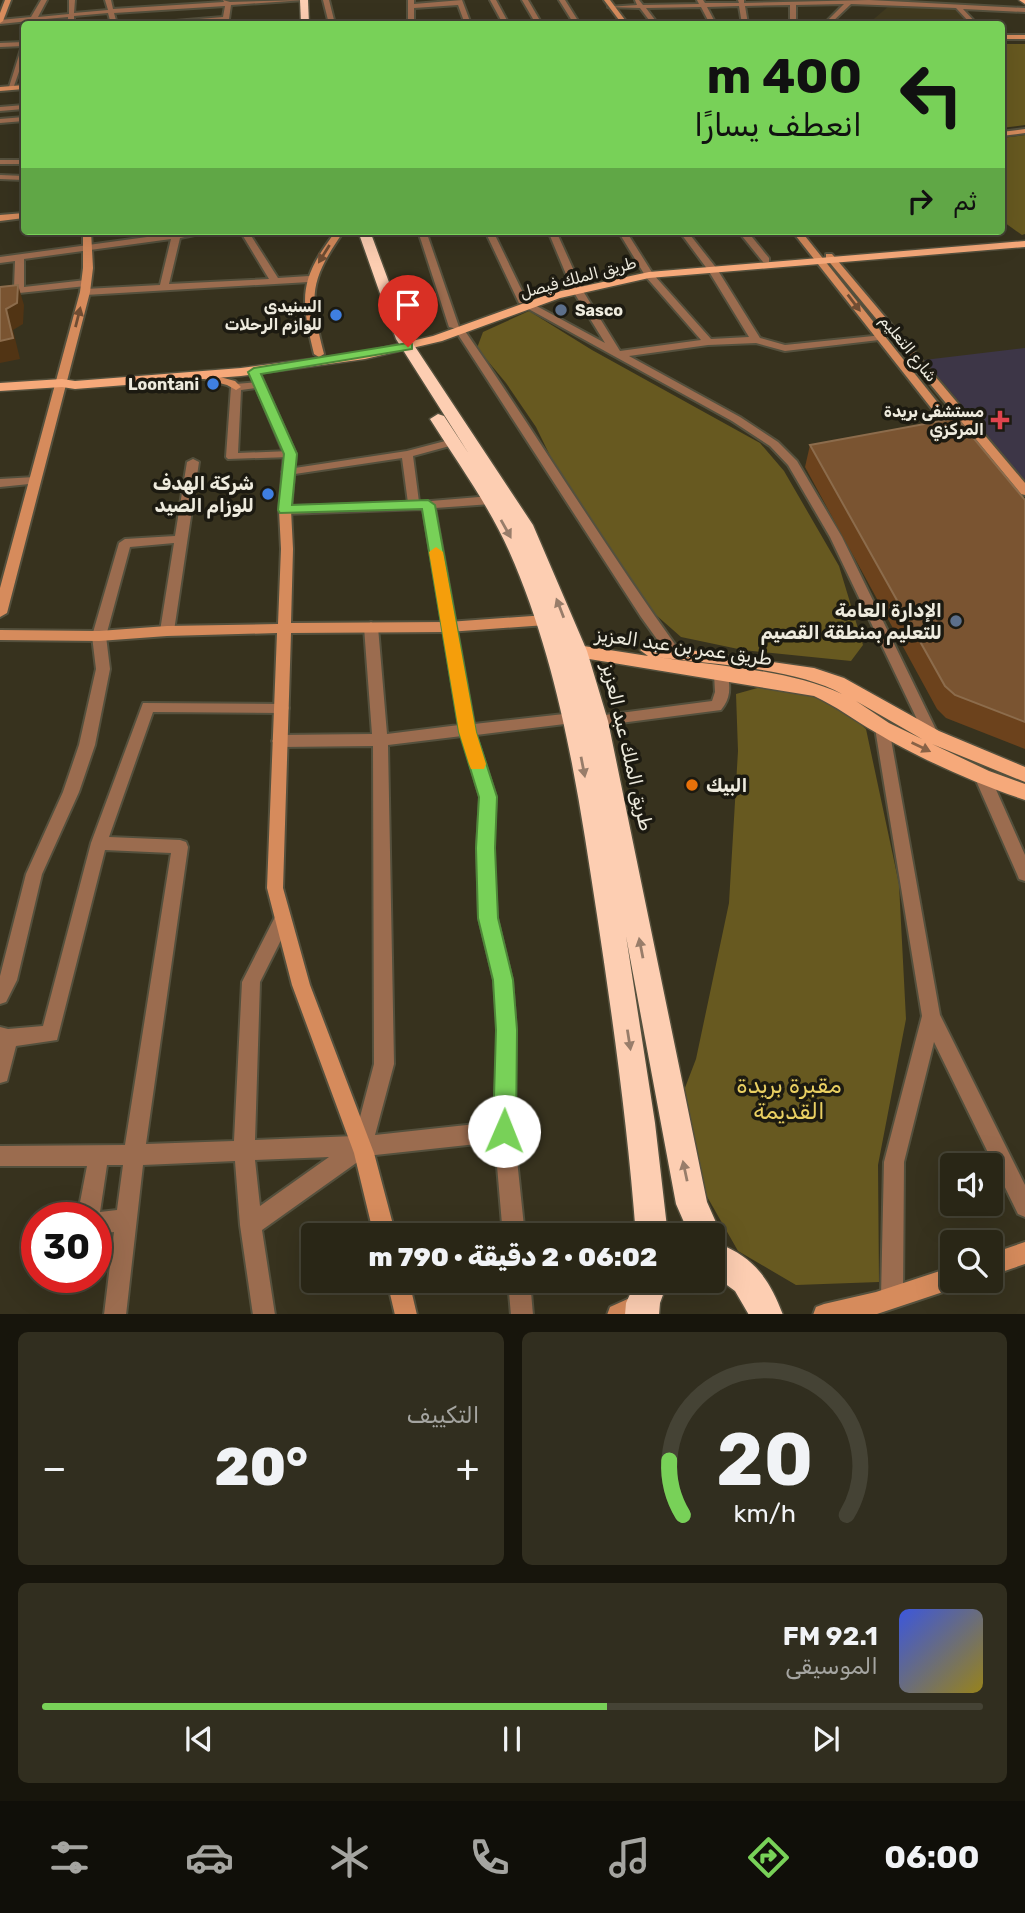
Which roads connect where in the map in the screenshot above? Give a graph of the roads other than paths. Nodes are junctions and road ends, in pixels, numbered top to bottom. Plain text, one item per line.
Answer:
1 (8, 0) edge
2 (44, 0) edge
3 (72, 0) edge
4 (108, 0) edge
5 (140, 0) edge
6 (303, 0) edge
7 (314, 0) edge
8 (326, 0) edge
9 (493, 0) edge
10 (525, 0) edge
11 (562, 0) edge
12 (599, 0) edge
13 (607, 0) edge
14 (998, 0) edge
15 (278, 1) edge
16 (850, 1) edge
17 (199, 2) edge
18 (226, 2) edge
19 (460, 2) edge
20 (701, 2) edge
21 (742, 2) edge
22 (774, 2) edge
23 (812, 2) edge
24 (174, 3) edge
25 (411, 3) edge
26 (639, 3) edge
27 (793, 4) junction
28 (611, 7) junction
29 (958, 7) junction
30 (142, 8) junction
31 (1014, 9) junction
32 (1025, 10) edge
33 (113, 18) edge
34 (71, 20) edge
35 (32, 21) edge
36 (51, 21) edge
37 (148, 21) edge
38 (183, 21) edge
39 (203, 21) edge
40 (211, 21) edge
41 (305, 21) edge
42 (316, 21) edge
43 (331, 21) edge
44 (411, 21) edge
45 (467, 21) edge
46 (504, 21) edge
47 (537, 21) edge
48 (575, 21) edge
49 (615, 21) edge
50 (623, 21) edge
51 (653, 21) edge
52 (711, 21) edge
53 (745, 21) edge
54 (793, 21) edge
55 (830, 21) edge
56 (971, 21) edge
57 (0, 22) edge
58 (21, 22) edge
59 (1005, 38) edge
60 (1025, 38) edge
61 (21, 44) edge
62 (0, 45) edge
63 (20, 72) edge
64 (21, 86) edge
65 (11, 87) junction
66 (0, 88) edge
67 (21, 107) edge
68 (2, 109) edge
69 (21, 119) edge
70 (1, 121) edge
71 (1025, 129) edge
72 (1005, 132) edge
73 (0, 162) edge
74 (21, 162) edge
75 (0, 177) edge
76 (20, 178) edge
77 (21, 216) edge
78 (0, 218) edge
79 (87, 235) edge
80 (187, 235) edge
81 (246, 235) edge
82 (337, 235) edge
83 (352, 235) edge
84 (365, 235) edge
85 (423, 235) edge
86 (491, 235) edge
87 (554, 235) edge
88 (624, 235) edge
89 (686, 235) edge
90 (745, 235) edge
91 (800, 235) edge
92 (810, 235) edge
93 (176, 237) junction
94 (1025, 238) edge
95 (1025, 244) edge
96 (87, 249) junction
97 (20, 258) junction
98 (825, 258) junction
99 (0, 260) edge
100 (766, 260) junction
101 (710, 267) junction
102 (648, 273) junction
103 (309, 279) junction
104 (275, 281) junction
105 (85, 287) junction
106 (164, 287) junction
107 (577, 288) junction
108 (19, 290) junction
109 (0, 292) edge
110 (525, 303) junction
111 (458, 330) junction
112 (879, 337) junction
113 (756, 340) junction
114 (708, 342) junction
115 (400, 344) junction
116 (319, 354) junction
117 (617, 355) junction
118 (201, 375) junction
119 (257, 378) junction
120 (62, 383) junction
121 (0, 387) edge
122 (236, 387) junction
123 (956, 437) edge
124 (453, 442) junction
125 (290, 454) junction
126 (407, 454) junction
127 (193, 462) dead end
128 (288, 472) junction
129 (35, 481) junction
130 (0, 483) edge
131 (1025, 491) edge
132 (491, 500) junction
133 (428, 505) junction
134 (414, 506) junction
135 (285, 510) junction
136 (181, 540) junction
137 (0, 613) edge
138 (546, 620) junction
139 (371, 627) junction
140 (448, 627) junction
141 (284, 628) junction
142 (167, 631) junction
143 (0, 635) edge
144 (99, 636) junction
145 (577, 651) junction
146 (674, 653) junction
147 (721, 674) junction
148 (282, 708) junction
149 (573, 718) junction
150 (597, 721) junction
151 (882, 728) junction
152 (467, 732) junction
153 (932, 736) junction
154 (380, 740) junction
155 (280, 741) junction
156 (1025, 775) edge
157 (982, 776) junction
158 (1025, 792) edge
159 (99, 844) junction
160 (1025, 874) edge
161 (281, 922) junction
162 (0, 996) edge
163 (931, 1016) junction
164 (4, 1037) edge
165 (0, 1074) edge
166 (504, 1131) junction
167 (362, 1146) junction
168 (244, 1151) junction
169 (99, 1155) junction
170 (134, 1155) junction
171 (0, 1156) edge
172 (92, 1202) edge
173 (1025, 1207) edge
174 (126, 1220) junction
175 (112, 1221) edge
176 (383, 1223) edge
177 (513, 1223) edge
178 (651, 1223) edge
179 (700, 1223) edge
180 (251, 1225) junction
181 (1025, 1253) edge
182 (725, 1261) edge
183 (1003, 1261) edge
184 (940, 1283) edge
185 (401, 1293) edge
186 (520, 1293) edge
187 (884, 1305) edge
188 (115, 1314) edge
189 (264, 1314) edge
190 (406, 1314) edge
191 (522, 1314) edge
192 (766, 1314) edge
193 (824, 1314) edge

1 - 57 street
2 - 35 street
3 - 34 street
4 - 33 street
5 - 30 street
6 - 15 street
6 - 41 highway
7 - 8 street
7 - 42 highway
8 - 43 street
9 - 46 street
10 - 47 street
11 - 48 street
12 - 49 street
13 - 28 street
14 - 31 street
15 - 18 street
16 - 23 street
16 - 29 street
16 - 55 street
17 - 18 street
17 - 24 street
17 - 39 street
18 - 40 street
19 - 25 street
19 - 45 street
20 - 21 street
20 - 26 street
20 - 52 street
21 - 22 street
21 - 53 street
22 - 27 street
23 - 27 street
24 - 30 street
24 - 38 street
25 - 44 street
26 - 28 street
26 - 51 street
27 - 54 street
28 - 50 street
29 - 31 street
29 - 56 street
30 - 33 street
30 - 37 street
31 - 32 street
33 - 34 street
34 - 36 street
57 - 58 street
59 - 60 street
61 - 62 street
63 - 65 street
64 - 65 street
65 - 66 street
65 - 68 street
67 - 68 street
68 - 70 street
69 - 70 street
71 - 72 street
73 - 74 street
75 - 76 street
77 - 78 street
79 - 96 street
80 - 93 street
81 - 104 street
82 -> 103 street
83 - 115 highway, طريق الملك عبد العزيز
84 - 115 highway, طريق الملك عبد العزيز
85 - 111 street
86 - 110 street
87 - 107 street
88 - 102 street
89 - 101 street
90 - 100 street
91 - 98 street, شارع التعليم
92 - 98 street, شارع التعليم
93 - 96 street
93 - 106 street
94 - 98 main road, طريق الملك فيصل
95 - 98 main road, طريق الملك فيصل
96 - 97 street
96 - 105 street
97 - 99 street
97 - 108 street
98 - 100 main road, طريق الملك فيصل
98 - 101 main road, طريق الملك فيصل
98 -> 112 street, شارع التعليم
98 - 131 street, شارع التعليم
100 - 101 main road, طريق الملك فيصل
101 - 102 main road, طريق الملك فيصل
101 - 113 street
102 - 107 main road, طريق الملك فيصل
102 - 114 street
103 - 104 street
103 - 116 street
104 - 106 street
105 - 106 street
105 - 108 street
120 -> 105 street
107 - 110 main road, طريق الملك فيصل
107 - 117 street
108 - 109 street
110 - 111 main road, طريق الملك فيصل
110 - 117 street
111 - 115 main road, طريق الملك فيصل
111 - 146 street
112 - 113 street
112 - 123 street, شارع التعليم
113 - 114 street
114 - 117 street
115 - 116 main road, طريق الملك فيصل
115 - 119 main road, طريق الملك فيصل
115 - 124 highway, طريق الملك عبد العزيز
145 -> 115 highway, طريق الملك عبد العزيز
116 - 120 main road, طريق الملك فيصل
117 - 153 street
118 - 119 main road, طريق الملك فيصل
118 - 120 main road, طريق الملك فيصل
118 - 122 street
119 - 122 street
119 - 125 street
120 - 121 main road, طريق الملك فيصل
120 - 129 street
122 - 125 street
124 - 126 street
124 - 132 highway, طريق الملك عبد العزيز
125 - 128 street
126 - 128 street
126 - 134 street
127 - 136 street
128 - 135 street
129 - 130 street
129 - 137 street
132 - 133 street
132 -> 138 highway, طريق الملك عبد العزيز
133 - 134 street
133 - 140 street
134 - 135 street
135 - 141 street
136 - 142 street
136 - 144 street
138 - 140 street
138 - 149 highway, طريق الملك عبد العزيز
139 - 140 street
139 - 141 street
139 - 154 street
140 - 152 street
141 - 142 street
141 - 148 street
142 - 144 street
143 - 144 street
144 - 162 street
145 - 146 main road, طريق عمر بن عبد العزيز
145 - 147 main road, طريق عمر بن عبد العزيز
145 - 150 highway, طريق الملك عبد العزيز
146 - 153 main road, طريق عمر بن عبد العزيز
147 - 150 street
147 - 151 main road, طريق عمر بن عبد العزيز
148 - 155 street
148 - 159 street
149 - 152 street
149 -> 178 highway, طريق الملك عبد العزيز
179 -> 150 highway, طريق الملك عبد العزيز
151 -> 157 main road, طريق عمر بن عبد العزيز
151 - 163 street
152 - 154 street
152 - 166 street
153 - 156 main road, طريق عمر بن عبد العزيز
154 - 155 street
154 - 167 street
155 - 161 street
157 - 158 main road, طريق عمر بن عبد العزيز
157 - 160 street
159 - 164 street
159 - 170 street
161 - 167 street
161 - 168 street
163 - 173 street
163 - 187 street
164 - 165 street
166 - 167 street
166 - 177 street
167 - 168 street
167 - 176 street
167 - 180 street
168 - 170 street
168 - 180 street
169 - 170 street
169 - 171 street
169 - 172 street
170 - 174 street
174 - 175 street
174 - 188 street
180 - 189 street
181 - 183 street
182 - 192 highway
184 - 187 street
185 - 190 street
186 - 191 street
187 - 193 street

